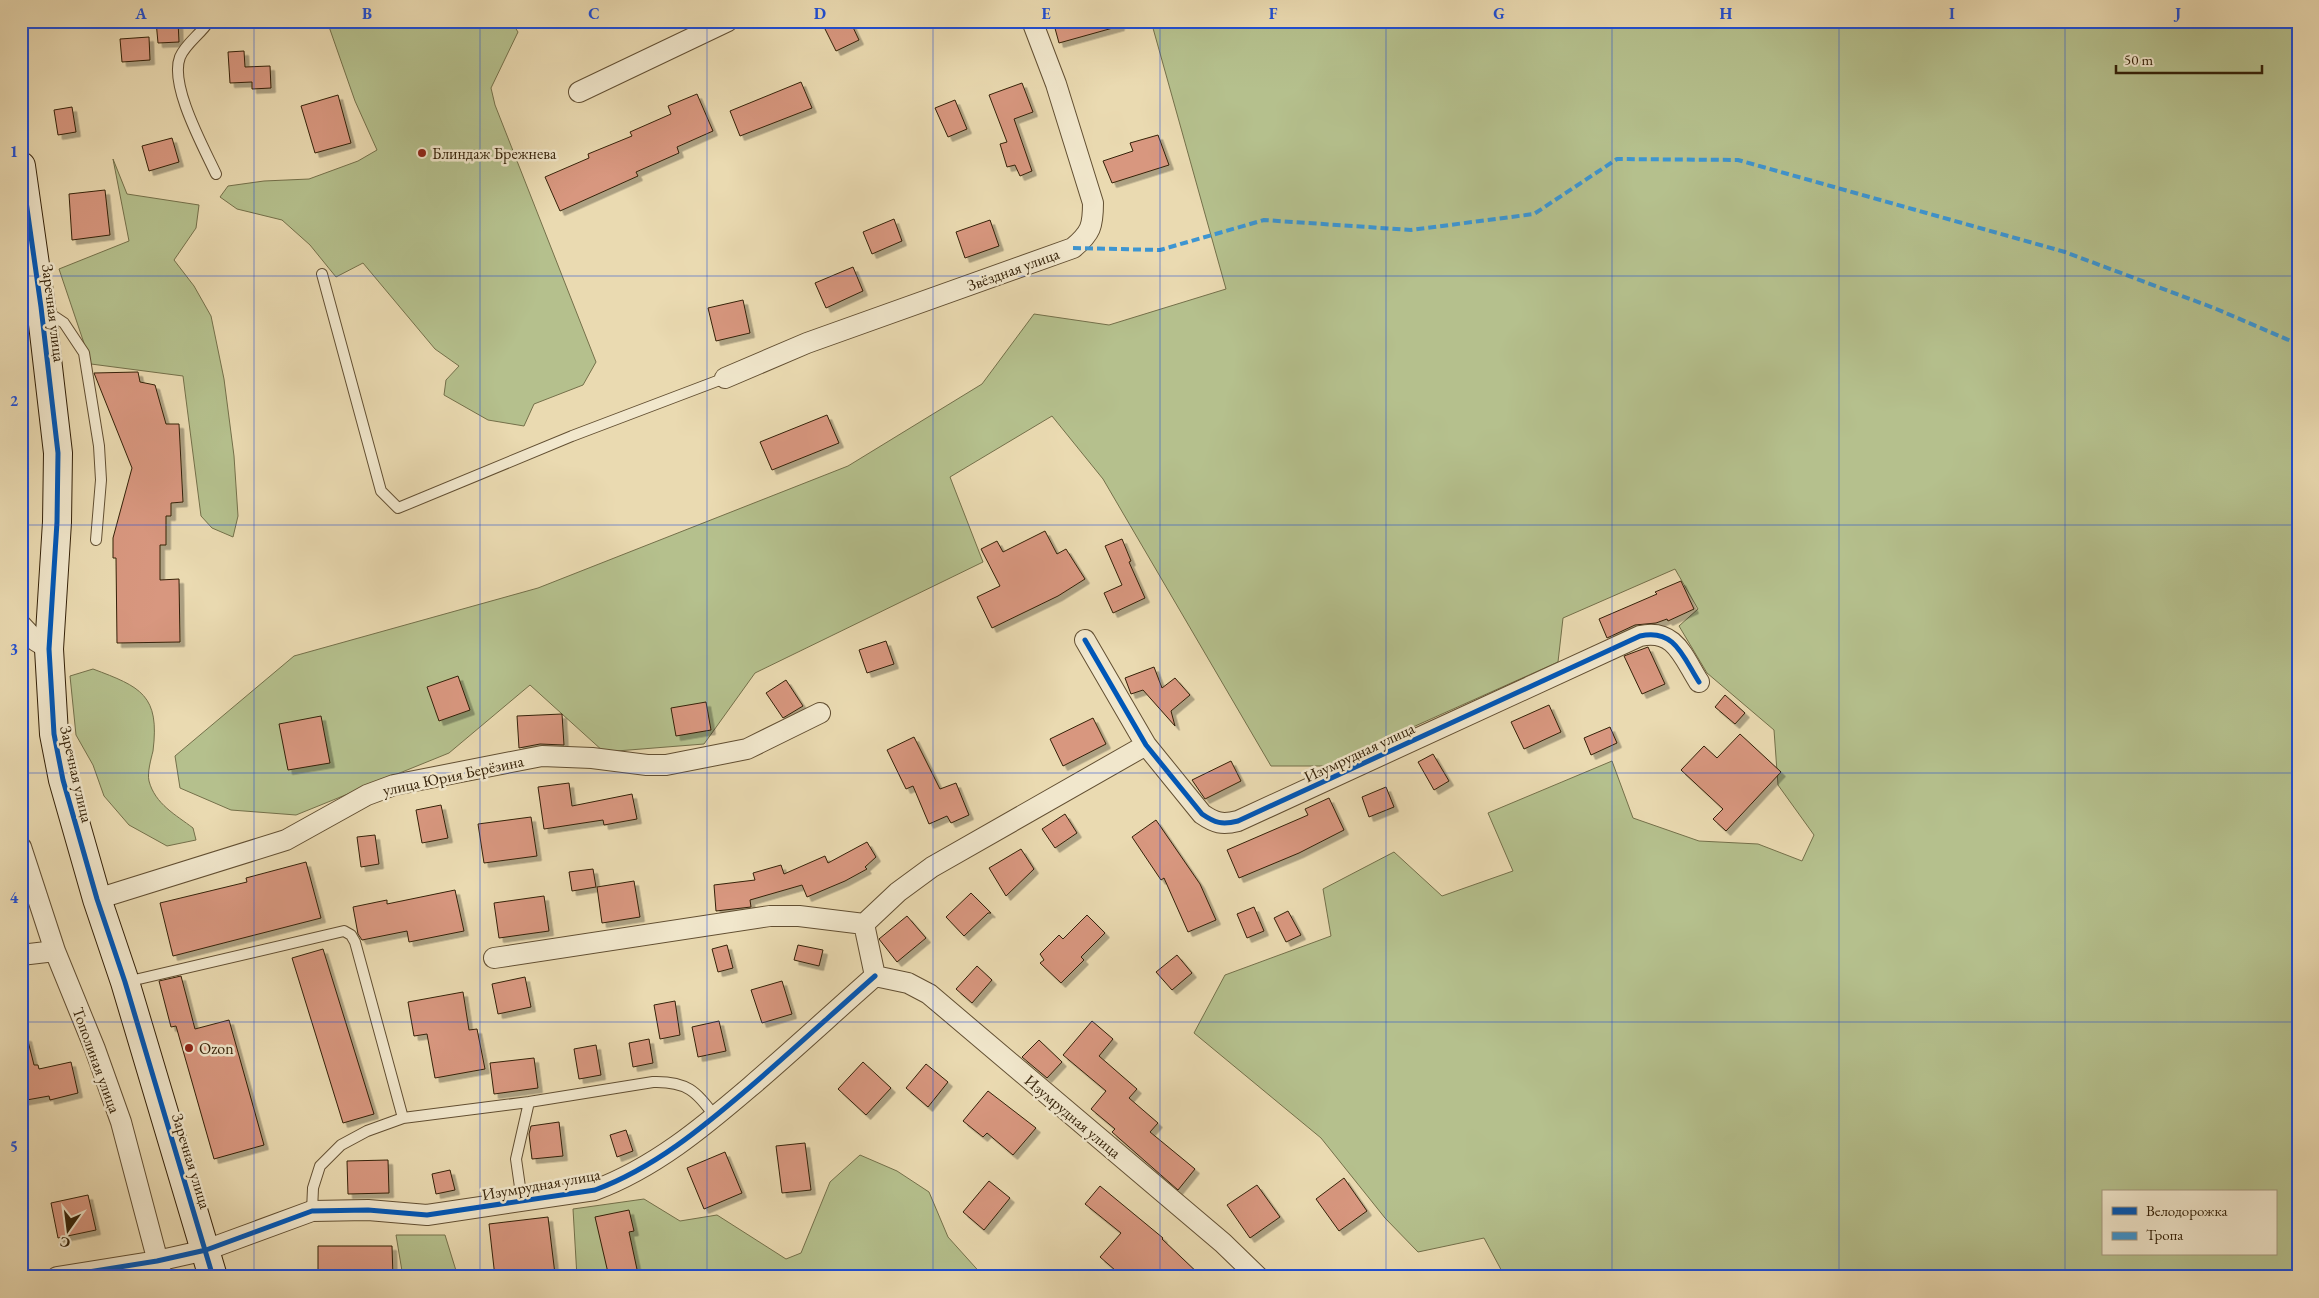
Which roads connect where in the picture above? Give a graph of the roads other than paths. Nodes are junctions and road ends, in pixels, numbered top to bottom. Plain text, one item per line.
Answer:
1 (209, 21) edge
2 (728, 21) edge
3 (1032, 21) edge
4 (579, 92) dead end
5 (21, 166) edge
6 (216, 174) dead end
7 (322, 274) dead end
8 (41, 307) junction
9 (725, 378) joint
10 (96, 540) dead end
11 (21, 625) edge
12 (1085, 640) dead end
13 (49, 649) junction
14 (1700, 682) dead end
15 (820, 713) dead end
16 (1146, 745) junction
17 (21, 847) edge
18 (97, 899) junction
19 (864, 924) junction
20 (55, 951) junction
21 (21, 954) edge
22 (494, 958) dead end
23 (875, 976) junction
24 (125, 982) junction
25 (529, 1102) junction
26 (715, 1117) junction
27 (403, 1118) junction
28 (522, 1201) junction
29 (312, 1211) junction
30 (206, 1250) junction
31 (160, 1269) edge
32 (57, 1277) edge
33 (213, 1277) edge
34 (1258, 1277) edge

1 - 6 lane
2 - 4 street
3 - 9 street, Звёздная улица
5 - 8 street, Заречная улица
7 - 9 lane
8 - 10 lane
8 - 13 street, Заречная улица
11 - 13 street
12 - 16 street, Изумрудная улица
13 - 18 street, Заречная улица
14 - 16 street, Изумрудная улица
15 - 18 street, улица Юрия Берёзина
16 - 19 street
17 - 20 street, Тополиная улица
18 - 24 street, Заречная улица
19 - 22 street
19 - 23 street
20 - 21 street
20 - 31 street, Тополиная улица
23 - 26 street, Изумрудная улица
23 - 34 street, Изумрудная улица
24 - 27 lane
24 - 30 street, Заречная улица
25 - 26 lane
25 - 27 lane
25 - 28 lane
26 - 28 street, Изумрудная улица
27 - 29 lane
28 - 29 street, Изумрудная улица
29 - 30 street, Изумрудная улица
30 - 31 street, Изумрудная улица
30 - 33 street, Заречная улица
31 - 32 street, Изумрудная улица

